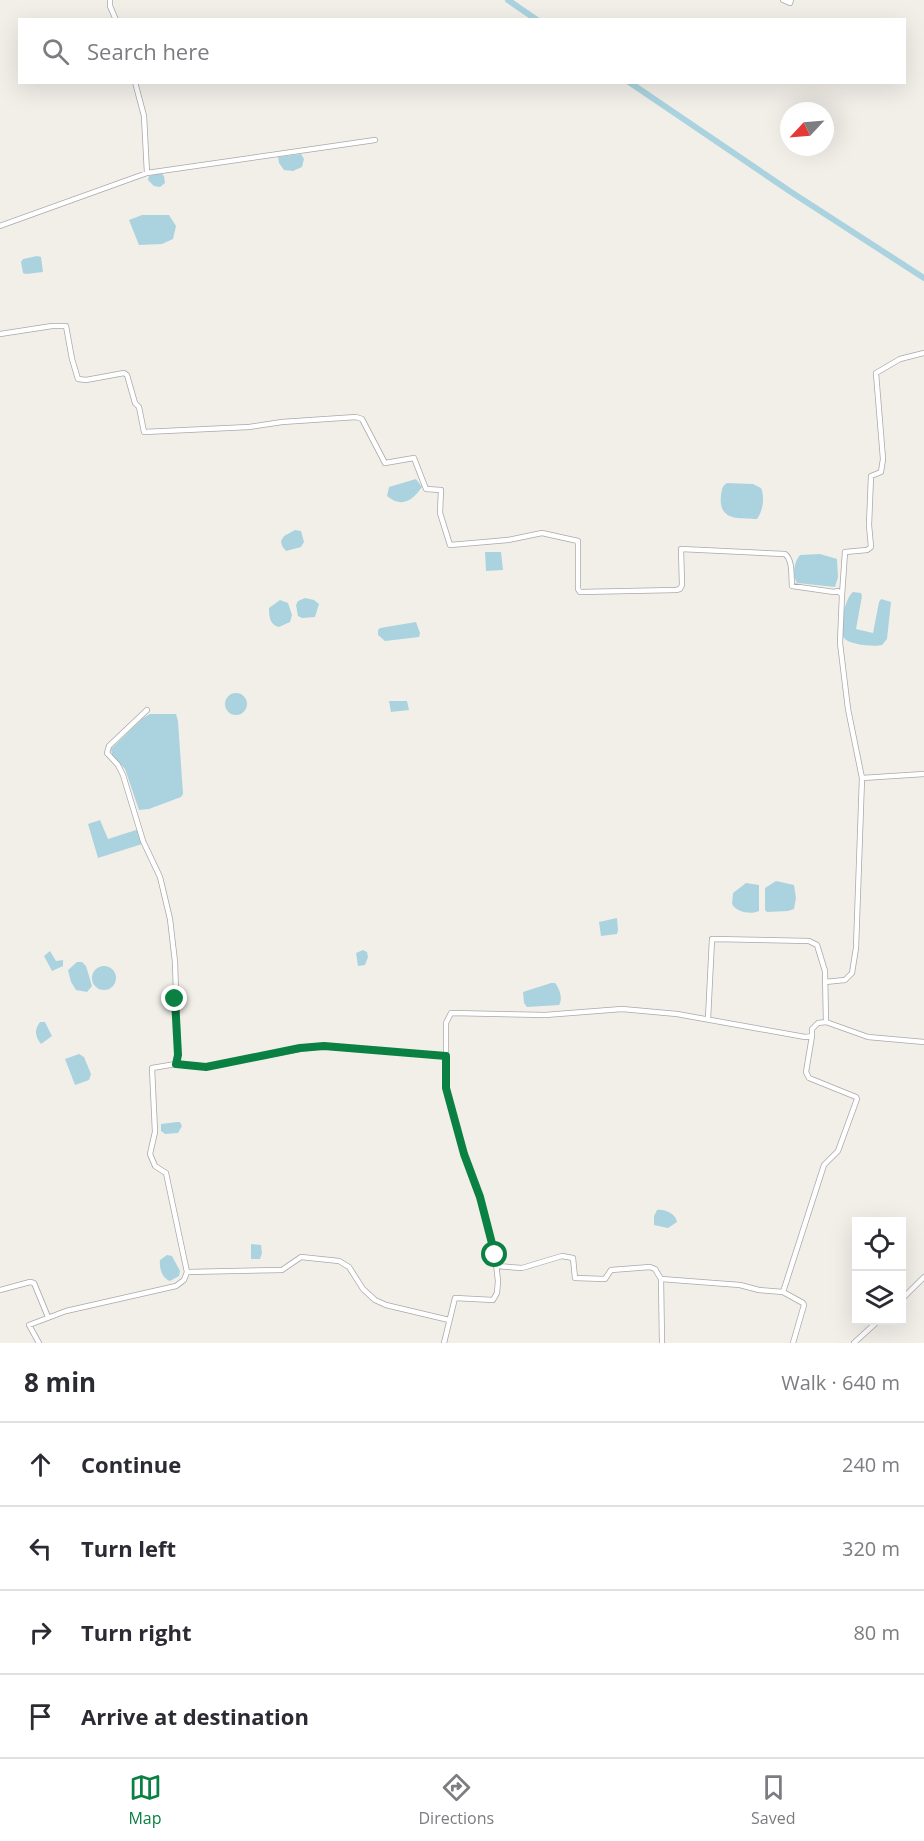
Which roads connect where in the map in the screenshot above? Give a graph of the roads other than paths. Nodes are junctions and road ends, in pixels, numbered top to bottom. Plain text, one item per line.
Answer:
1 (110, 0) edge
2 (783, 0) edge
3 (791, 0) edge
4 (115, 18) edge
5 (136, 84) edge
6 (375, 140) dead end
7 (147, 173) junction
8 (0, 226) edge
9 (0, 334) edge
10 (924, 353) edge
11 (842, 595) junction
12 (147, 711) dead end
13 (924, 774) edge
14 (862, 778) junction
15 (825, 982) junction
16 (708, 1019) junction
17 (826, 1022) junction
18 (812, 1036) junction
19 (924, 1042) edge
20 (446, 1056) junction
21 (176, 1064) junction
22 (496, 1266) junction
23 (187, 1272) junction
24 (924, 1277) edge
25 (661, 1280) junction
26 (0, 1290) edge
27 (783, 1292) junction
28 (906, 1295) edge
29 (48, 1317) junction
30 (449, 1320) junction
31 (874, 1325) edge
32 (39, 1343) edge
33 (444, 1343) edge
34 (662, 1343) edge
35 (793, 1343) edge
36 (854, 1343) edge

1 - 4 street
2 - 3 street
5 - 7 street
6 - 7 street
7 - 8 street
9 - 11 street
10 - 11 street
11 - 14 street
12 - 21 street
13 - 14 street
14 - 15 street
15 - 16 street
15 - 17 street
16 - 18 street
16 - 20 street
17 - 18 street
17 - 19 street
18 - 27 street
20 - 21 street
20 - 22 street
21 - 23 street
22 - 25 street
22 - 30 street
23 - 29 street
23 - 30 street
24 - 28 street
25 - 27 street
25 - 34 street
26 - 29 street
27 - 35 street
29 - 32 street
30 - 33 street
31 - 36 street

